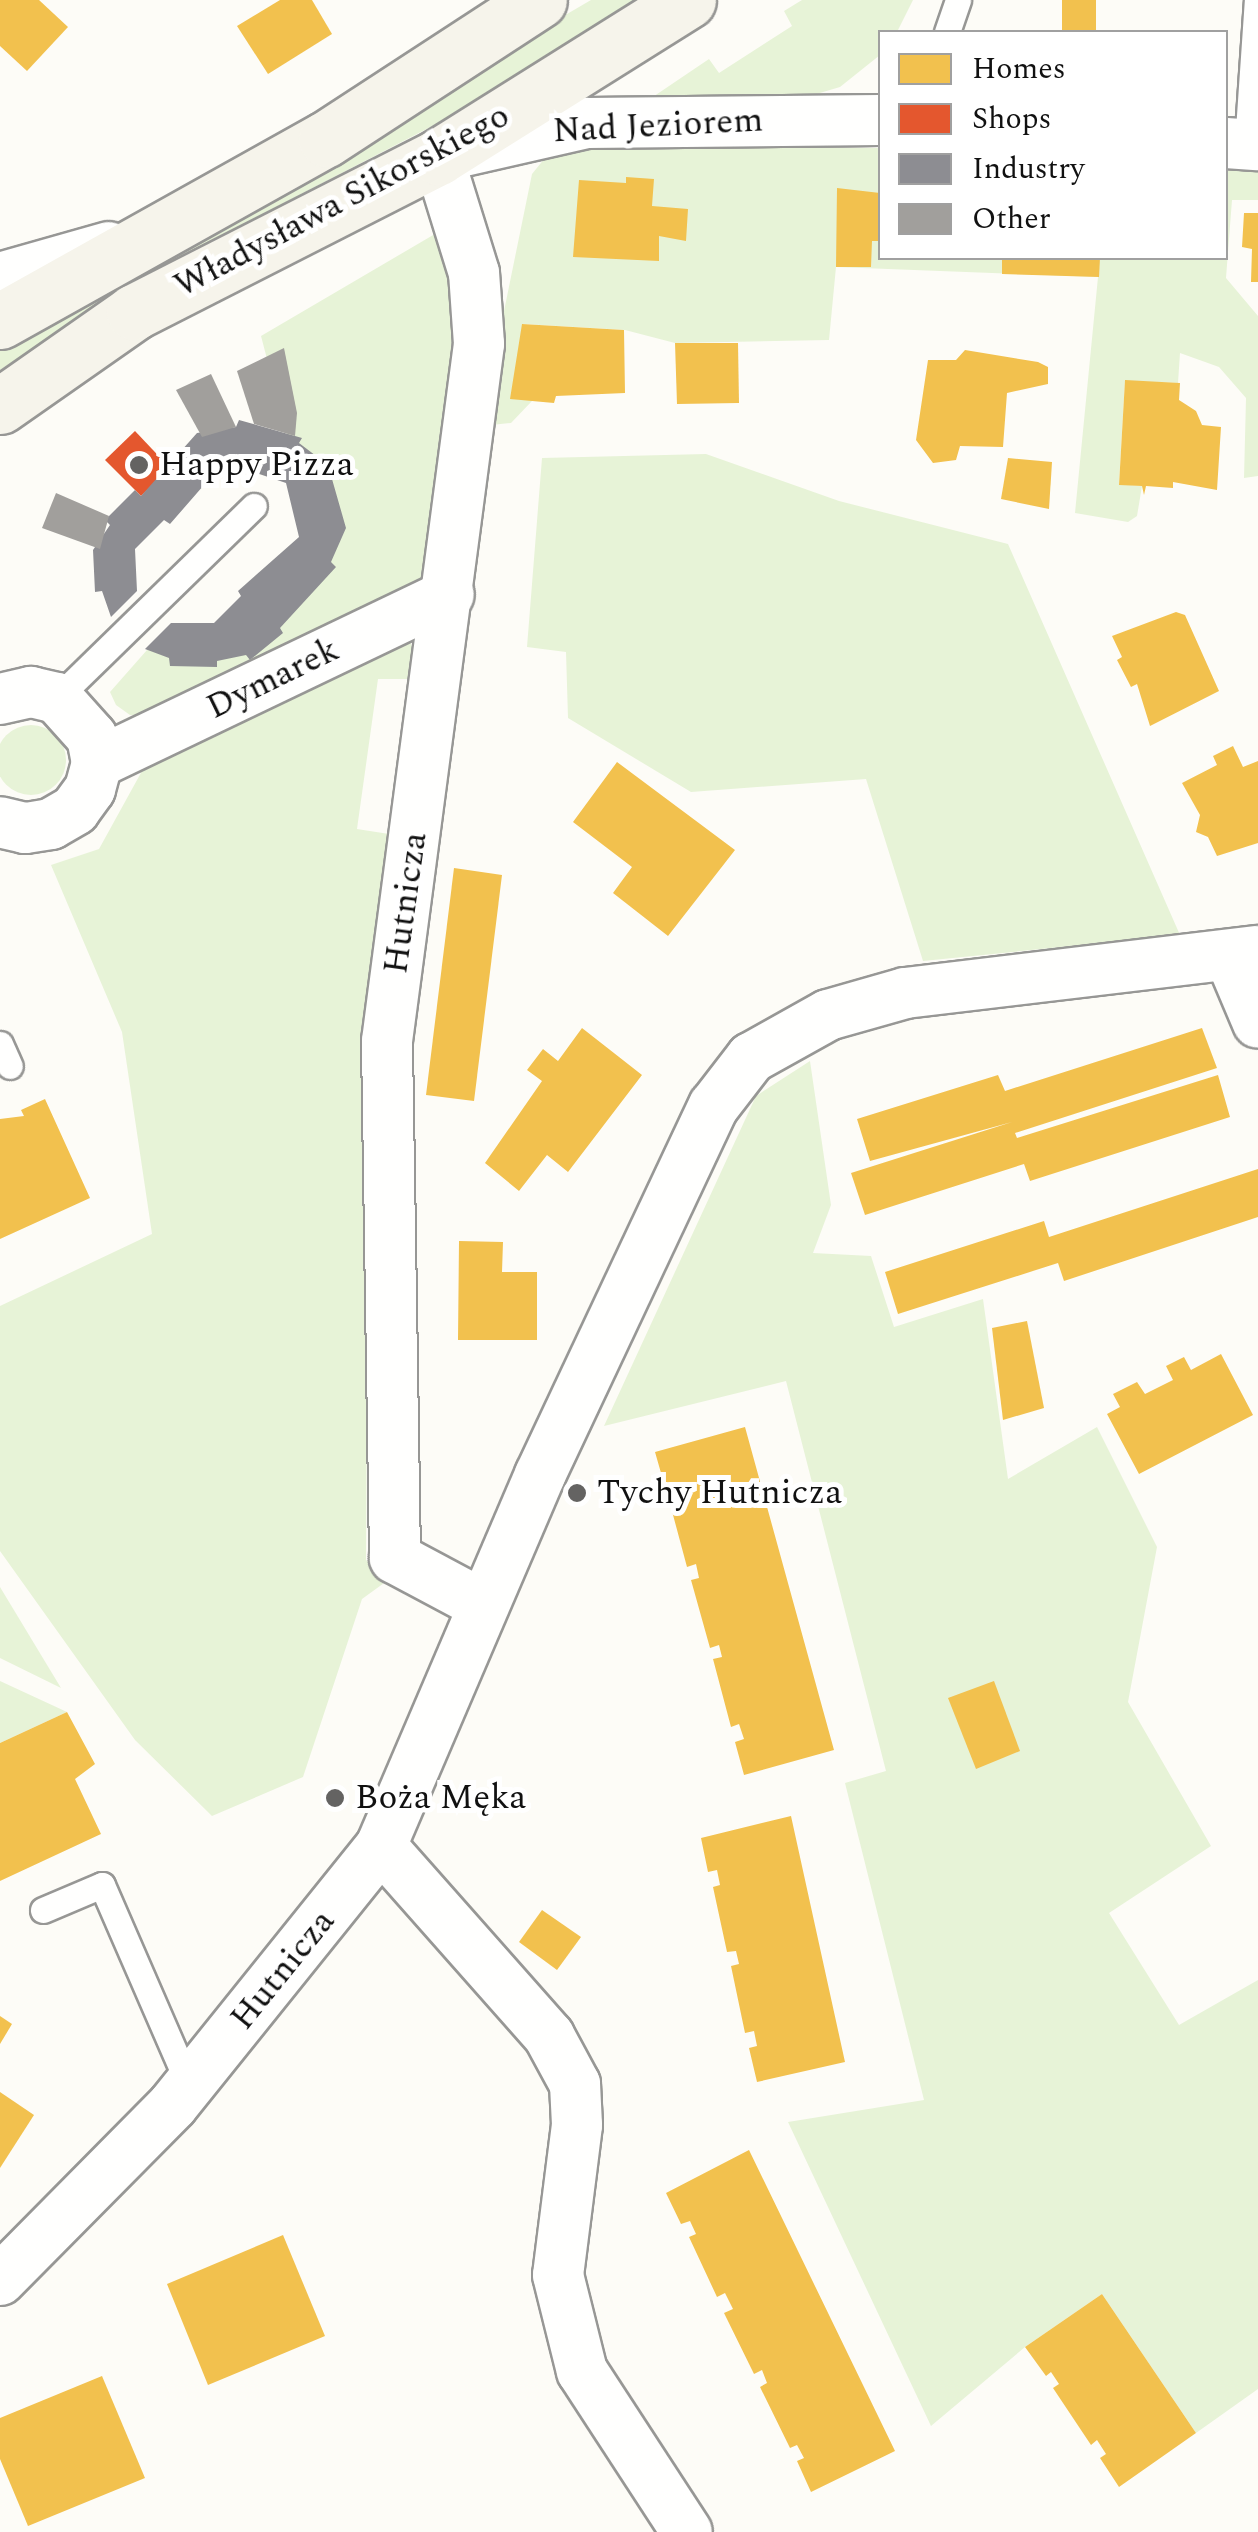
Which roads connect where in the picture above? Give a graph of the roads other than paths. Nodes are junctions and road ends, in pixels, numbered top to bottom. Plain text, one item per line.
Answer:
1 (539, 0) edge
2 (688, 0) edge
3 (958, 0) edge
4 (1258, 0) edge
5 (948, 30) edge
6 (878, 120) edge
7 (1244, 144) edge
8 (438, 156) junction
9 (138, 239) junction
10 (0, 278) edge
11 (0, 322) edge
12 (0, 406) edge
13 (254, 506) dead end
14 (449, 594) junction
15 (56, 698) junction
16 (0, 699) edge
17 (96, 763) junction
18 (0, 822) edge
19 (1245, 955) edge
20 (1258, 1022) edge
21 (483, 1605) junction
22 (381, 1846) junction
23 (42, 1910) dead end
24 (190, 2085) junction
25 (0, 2280) edge
26 (687, 2532) edge

1 - 9 street, Władysława Sikorskiego
2 - 8 street, Władysława Sikorskiego
3 - 5 lane
4 - 7 lane
6 - 8 street, Nad Jeziorem
8 - 12 street, Władysława Sikorskiego
8 - 14 street, Hutnicza
9 - 10 street
9 - 11 street, Władysława Sikorskiego
13 - 15 lane
14 - 17 street, Dymarek
14 - 21 street, Hutnicza
15 - 16 street
15 - 17 street
17 - 18 street
19 - 20 street
19 - 21 street, Hutnicza
21 - 22 street, Hutnicza
22 - 24 street, Hutnicza
22 - 26 street
23 - 24 lane
24 - 25 street, Hutnicza

